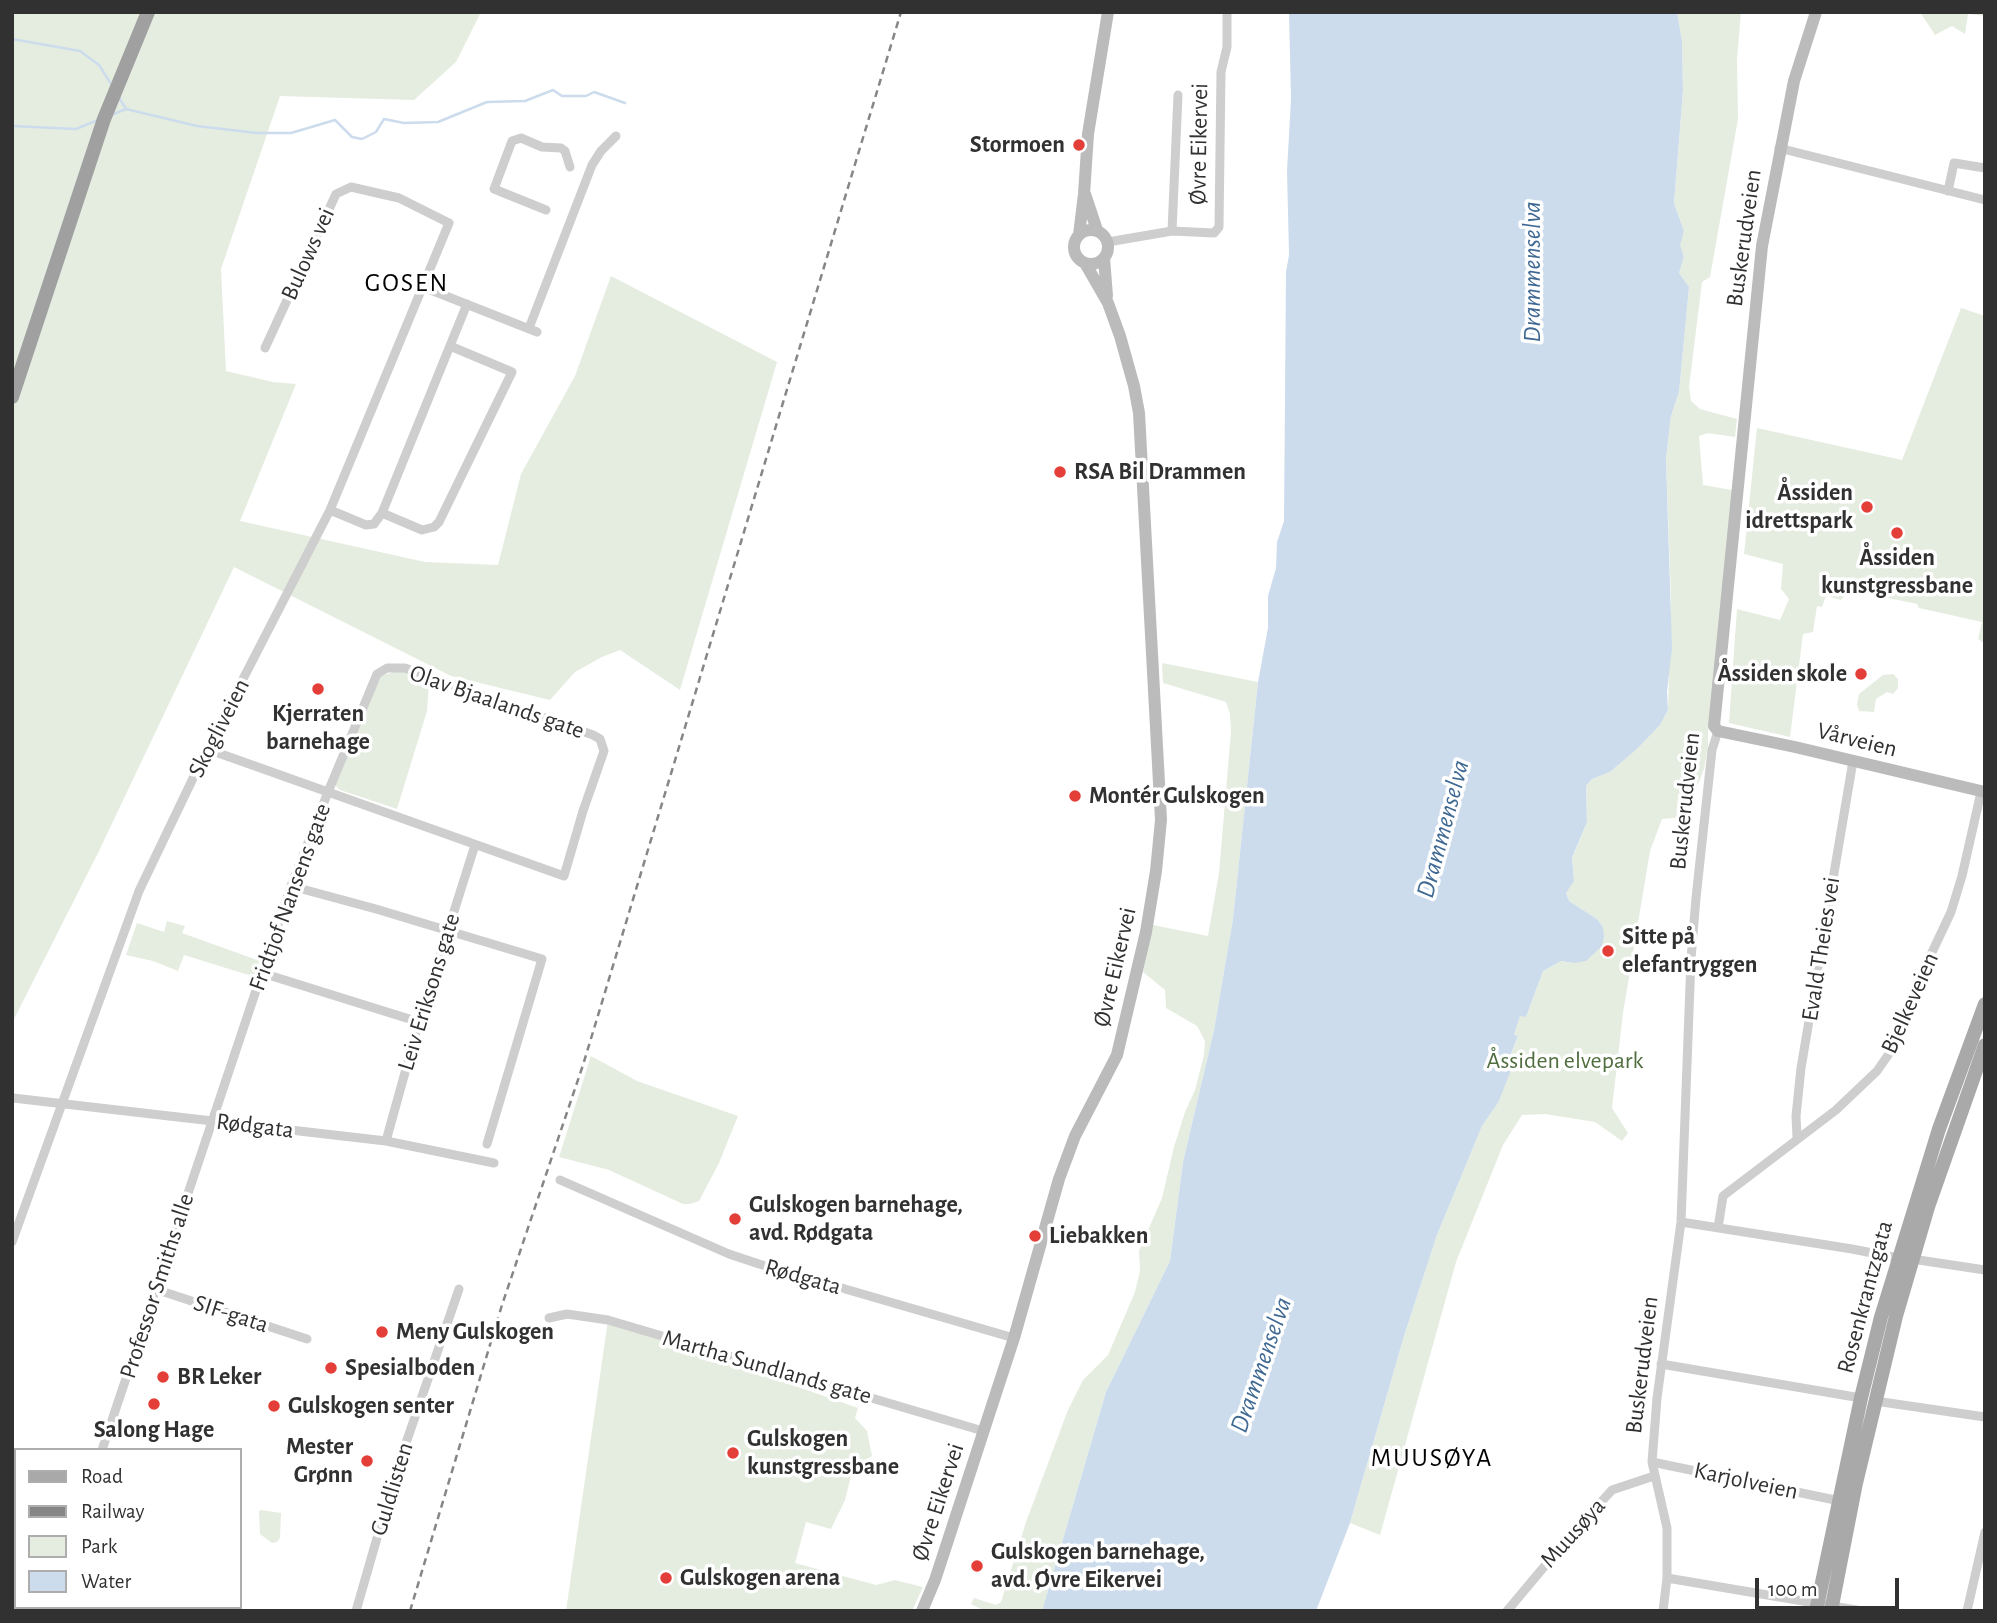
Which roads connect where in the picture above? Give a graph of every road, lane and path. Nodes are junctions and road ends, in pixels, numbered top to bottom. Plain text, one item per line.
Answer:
1 (140, 12) edge
2 (148, 12) edge
3 (1108, 12) edge
4 (1227, 12) edge
5 (1816, 12) edge
6 (1178, 95) dead end
7 (616, 136) dead end
8 (1779, 148) junction
9 (570, 167) dead end
10 (1985, 168) edge
11 (1948, 191) junction
12 (1084, 194) junction
13 (1985, 200) edge
14 (546, 211) dead end
15 (449, 223) joint
16 (1097, 230) junction
17 (1172, 231) junction
18 (1079, 235) junction
19 (1108, 242) junction
20 (1104, 258) junction
21 (1085, 263) junction
22 (423, 287) junction
23 (1108, 303) junction
24 (467, 304) junction
25 (450, 346) junction
26 (265, 348) dead end
27 (12, 377) edge
28 (12, 397) edge
29 (330, 510) junction
30 (382, 513) junction
31 (377, 674) joint
32 (1718, 732) junction
33 (207, 749) junction
34 (1853, 761) junction
35 (328, 792) junction
36 (1983, 792) edge
37 (475, 845) junction
38 (291, 886) junction
39 (447, 931) junction
40 (262, 973) junction
41 (1985, 1004) edge
42 (419, 1022) junction
43 (1985, 1045) edge
44 (13, 1098) edge
45 (62, 1104) junction
46 (211, 1122) junction
47 (1797, 1137) junction
48 (386, 1141) junction
49 (487, 1144) dead end
50 (495, 1163) dead end
51 (560, 1180) dead end
52 (1681, 1222) junction
53 (1718, 1228) junction
54 (12, 1242) edge
55 (1905, 1259) junction
56 (1985, 1270) edge
57 (155, 1289) junction
58 (459, 1290) dead end
59 (549, 1318) dead end
60 (1014, 1338) junction
61 (307, 1339) dead end
62 (1661, 1364) junction
63 (1868, 1399) junction
64 (1985, 1418) edge
65 (983, 1431) junction
66 (103, 1448) edge
67 (1652, 1462) junction
68 (1654, 1476) junction
69 (1840, 1502) junction
70 (1985, 1532) edge
71 (1667, 1578) junction
72 (1824, 1608) edge
73 (356, 1611) edge
74 (922, 1611) edge
75 (1507, 1611) edge
76 (1663, 1611) edge
77 (1862, 1611) edge
78 (1967, 1611) edge

1 - 27 highway
2 - 28 highway
3 - 12 main road
4 - 17 street, Øvre Eikervei
5 - 8 main road, Buskerudveien
6 - 17 street, Øvre Eikervei
7 - 24 street
8 - 11 street
8 - 32 main road, Buskerudveien
9 - 14 street
10 - 11 street
11 - 13 street
12 - 16 main road
12 - 18 main road
15 - 22 street, Skogliveien
15 - 26 street, Bulows vei
16 - 18 main road
16 - 19 main road
17 - 19 street, Øvre Eikervei
18 - 21 main road
19 - 20 main road
20 - 21 main road
20 - 23 main road, Øvre Eikervei
21 - 23 main road, Øvre Eikervei
22 - 24 street
22 - 29 street, Skogliveien
23 - 60 main road, Øvre Eikervei
24 - 25 street
25 - 30 street
25 - 30 street
29 - 30 street
29 - 33 street, Skogliveien
31 - 35 street, Fridtjof Nansens gate
31 - 37 street, Olav Bjaalands gate
32 - 34 main road, Vårveien
32 - 52 street, Buskerudveien
33 - 35 street
33 - 45 street, Skogliveien
34 - 36 main road, Vårveien
34 - 47 street, Evald Theies vei
35 - 37 street
35 - 38 street, Fridtjof Nansens gate
36 - 47 street, Bjelkeveien
37 - 39 street, Leiv Eriksons gate
38 - 39 street
38 - 40 street, Fridtjof Nansens gate
39 - 42 street, Leiv Eriksons gate
39 - 49 street
40 - 42 street
40 - 46 street, Fridtjof Nansens gate
41 - 55 main road, Rosenkrantzgata
42 - 48 street, Leiv Eriksons gate
43 - 55 main road, Rosenkrantzgata
44 - 45 street, Rødgata
45 - 46 street, Rødgata
45 - 54 street, Skogliveien
46 - 48 street, Rødgata
46 - 57 street, Professor Smiths alle
47 - 53 street, Bjelkeveien
48 - 50 street, Rødgata
51 - 60 street, Rødgata
52 - 53 street
52 - 62 street, Buskerudveien
53 - 55 street
55 - 56 street
55 - 63 main road, Rosenkrantzgata
57 - 61 street, SIF-gata
57 - 66 street, Professor Smiths alle
58 - 73 street, Guldlisten
59 - 65 street, Martha Sundlands gate
60 - 65 main road, Øvre Eikervei
62 - 63 street
62 - 67 street, Buskerudveien
63 - 64 street
63 - 69 main road, Rosenkrantzgata
63 - 72 main road, Rosenkrantzgata
65 - 74 main road, Øvre Eikervei
67 - 68 street, Buskerudveien
67 - 69 street, Karjolveien
68 - 71 street, Buskerudveien
68 - 75 street, Muusøya
69 - 72 main road, Rosenkrantzgata
70 - 78 street
71 - 72 street
71 - 76 street, Buskerudveien
72 - 77 street

